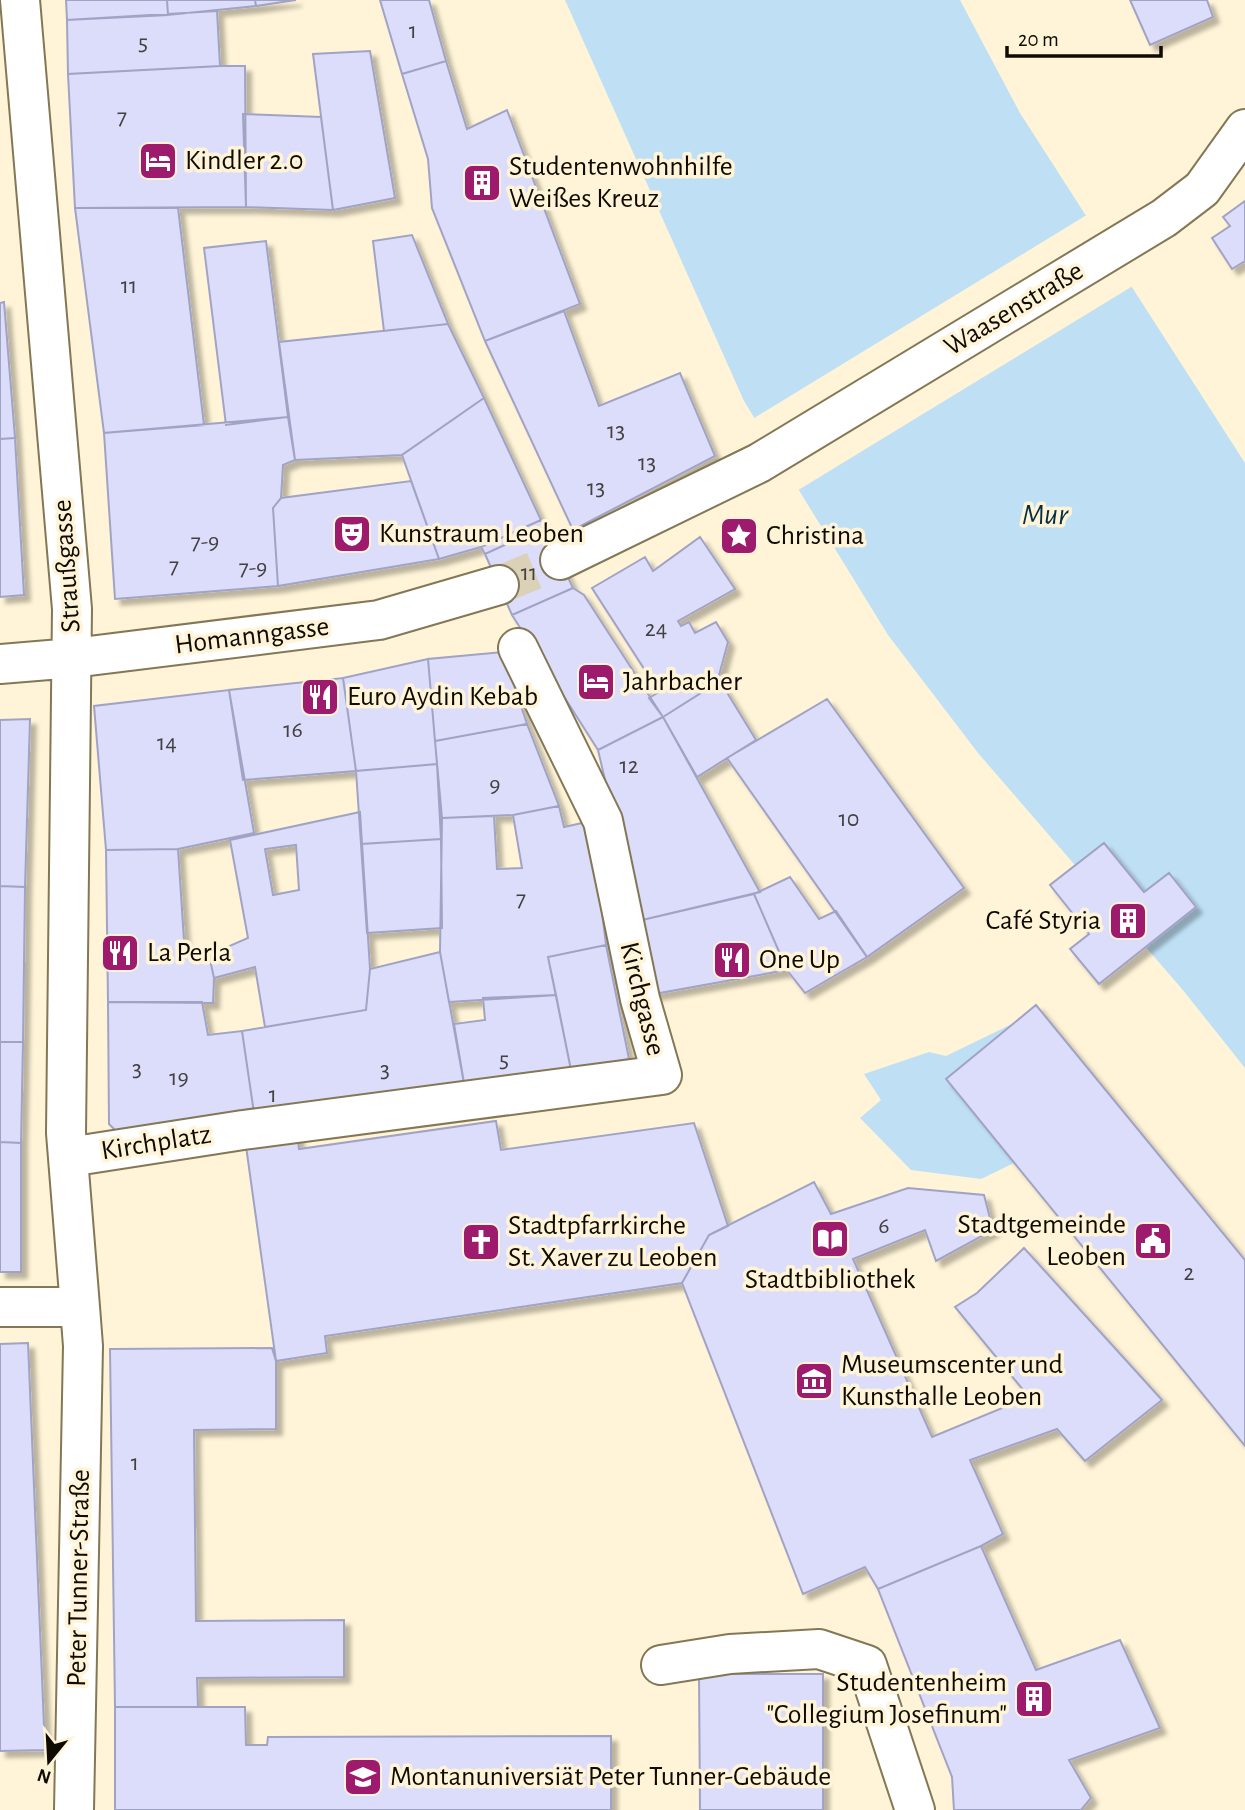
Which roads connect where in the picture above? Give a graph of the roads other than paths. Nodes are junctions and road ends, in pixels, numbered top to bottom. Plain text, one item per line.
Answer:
1 (20, 0) edge
2 (1245, 129) edge
3 (560, 560) tunnel mouth
4 (499, 585) tunnel mouth
5 (518, 648) dead end
6 (73, 658) junction
7 (0, 664) edge
8 (243, 1130) joint
9 (68, 1145) junction
10 (14, 1306) edge
11 (80, 1307) junction
12 (83, 1346) joint
13 (661, 1665) dead end
14 (74, 1810) edge
15 (915, 1810) edge

1 - 6 street, Straußgasse
2 - 3 street, Waasenstraße
4 - 6 street, Homanngasse
5 - 8 street, Kirchgasse
6 - 7 street, Homanngasse
6 - 9 street, Straußgasse
8 - 9 street, Kirchplatz
9 - 11 street, Kirchplatz
10 - 11 street
11 - 12 street, Kirchplatz
12 - 14 street, Peter Tunner-Straße
13 - 15 street

